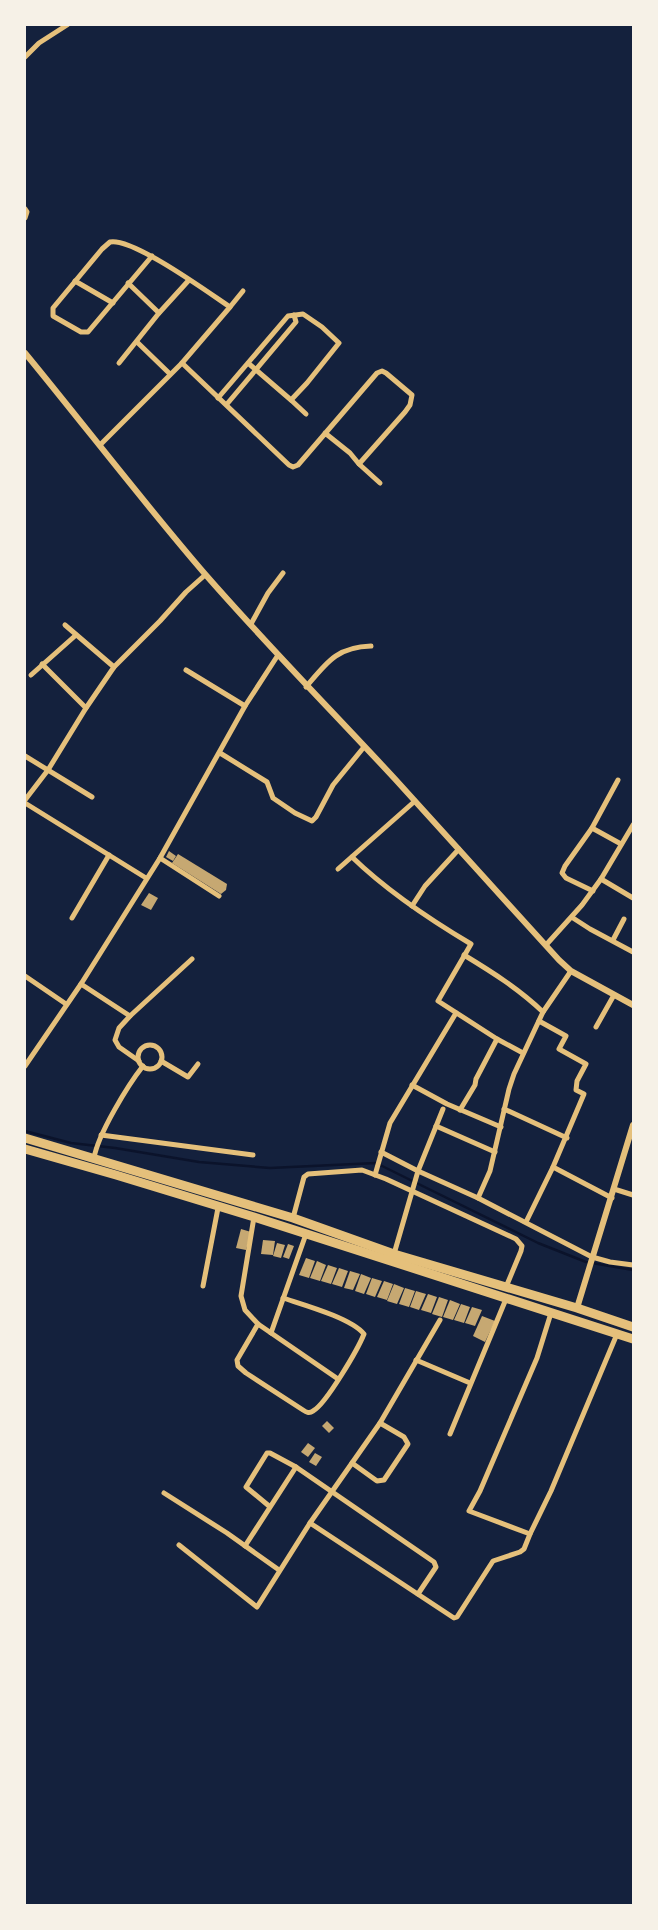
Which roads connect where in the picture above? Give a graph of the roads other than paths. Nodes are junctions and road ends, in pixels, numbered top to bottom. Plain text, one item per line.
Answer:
1 (67, 25) edge
2 (25, 57) edge
3 (25, 209) edge
4 (25, 218) edge
5 (152, 256) junction
6 (189, 280) junction
7 (75, 281) junction
8 (128, 283) junction
9 (243, 291) dead end
10 (113, 303) junction
11 (230, 307) junction
12 (160, 313) junction
13 (294, 315) junction
14 (137, 342) junction
15 (25, 353) edge
16 (119, 363) dead end
17 (182, 363) junction
18 (248, 363) junction
19 (256, 370) junction
20 (170, 374) junction
21 (218, 398) junction
22 (291, 400) junction
23 (227, 404) junction
24 (306, 414) dead end
25 (325, 433) junction
26 (100, 445) junction
27 (359, 464) junction
28 (380, 483) dead end
29 (283, 573) dead end
30 (206, 575) junction
31 (251, 624) junction
32 (65, 625) dead end
33 (76, 635) junction
34 (371, 646) dead end
35 (278, 655) junction
36 (42, 664) junction
37 (114, 667) junction
38 (186, 670) dead end
39 (31, 675) dead end
40 (306, 686) junction
41 (245, 706) junction
42 (86, 708) junction
43 (364, 747) junction
44 (220, 753) junction
45 (25, 756) edge
46 (48, 770) junction
47 (618, 780) dead end
48 (92, 796) dead end
49 (415, 801) junction
50 (25, 802) edge
51 (633, 825) edge
52 (592, 828) junction
53 (621, 844) junction
54 (459, 849) junction
55 (109, 855) junction
56 (160, 858) junction
57 (352, 858) junction
58 (338, 869) dead end
59 (146, 878) junction
60 (601, 879) junction
61 (593, 891) junction
62 (220, 896) dead end
63 (633, 898) edge
64 (412, 906) junction
65 (72, 918) dead end
66 (573, 918) junction
67 (624, 919) dead end
68 (612, 940) junction
69 (546, 945) junction
70 (633, 952) edge
71 (464, 955) junction
72 (192, 959) dead end
73 (571, 971) junction
74 (25, 976) edge
75 (81, 984) junction
76 (614, 995) junction
77 (66, 1004) junction
78 (633, 1004) edge
79 (543, 1012) junction
80 (456, 1013) junction
81 (130, 1016) junction
82 (539, 1021) junction
83 (596, 1027) dead end
84 (497, 1039) junction
85 (523, 1053) junction
86 (161, 1061) junction
87 (141, 1064) junction
88 (198, 1064) dead end
89 (25, 1066) edge
90 (412, 1085) junction
91 (504, 1109) junction
92 (443, 1110) dead end
93 (460, 1110) junction
94 (633, 1125) edge
95 (436, 1126) junction
96 (501, 1127) junction
97 (101, 1135) junction
98 (25, 1138) edge
99 (566, 1138) junction
100 (25, 1149) edge
101 (495, 1152) junction
102 (380, 1153) junction
103 (253, 1155) dead end
104 (94, 1156) junction
105 (553, 1167) junction
106 (118, 1170) junction
107 (418, 1171) junction
108 (374, 1175) junction
109 (412, 1188) junction
110 (614, 1189) junction
111 (633, 1195) edge
112 (478, 1198) junction
113 (612, 1198) junction
114 (218, 1208) junction
115 (254, 1217) junction
116 (293, 1218) junction
117 (526, 1222) junction
118 (306, 1234) junction
119 (394, 1254) junction
120 (592, 1258) junction
121 (633, 1265) edge
122 (203, 1286) dead end
123 (506, 1287) junction
124 (284, 1298) junction
125 (506, 1299) junction
126 (578, 1308) junction
127 (552, 1313) junction
128 (440, 1320) dead end
129 (258, 1324) junction
130 (633, 1327) edge
131 (271, 1333) junction
132 (616, 1334) junction
133 (633, 1339) edge
134 (416, 1360) junction
135 (338, 1379) junction
136 (470, 1383) junction
137 (380, 1423) junction
138 (450, 1434) dead end
139 (352, 1464) junction
140 (296, 1467) junction
141 (332, 1492) junction
142 (164, 1493) dead end
143 (269, 1506) junction
144 (310, 1522) junction
145 (530, 1534) junction
146 (179, 1545) dead end
147 (244, 1546) junction
148 (279, 1570) junction
149 (418, 1594) junction

1 - 2 street
3 - 4 street
5 - 6 street
5 - 7 street
5 - 8 street
6 - 11 street
6 - 12 street
7 - 10 street
7 - 10 street
8 - 10 street
8 - 12 street
9 - 11 street
11 - 17 street
12 - 14 street
13 - 18 street
13 - 19 street
13 - 22 street
14 - 16 street
14 - 20 street
15 - 26 street
17 - 20 street
17 - 21 street
18 - 19 street
18 - 21 street
19 - 22 street
19 - 23 street
20 - 26 street
21 - 23 street
22 - 24 street
23 - 25 street
25 - 27 street
25 - 27 street
26 - 30 street
27 - 28 street
29 - 31 street
30 - 31 street
30 - 37 street
31 - 35 street
32 - 33 street
33 - 36 street
33 - 37 street
34 - 40 street
35 - 40 street
35 - 41 street
36 - 39 street
36 - 42 street
37 - 42 street
38 - 41 street
40 - 43 street
41 - 44 street
42 - 46 street
43 - 44 street
43 - 49 street
44 - 56 street
45 - 46 street
46 - 48 street
46 - 50 street
47 - 52 street
49 - 54 street
49 - 57 street
50 - 55 street
51 - 53 street
52 - 53 street
52 - 61 street
53 - 60 street
54 - 64 street
54 - 69 street
55 - 59 street
55 - 65 street
56 - 59 street
56 - 62 street
57 - 58 street
57 - 64 street
59 - 75 street
60 - 61 street
60 - 63 street
61 - 66 street
64 - 71 street
66 - 68 street
66 - 69 street
67 - 68 street
68 - 70 street
69 - 73 street
71 - 79 street
71 - 80 street
72 - 81 street
73 - 76 street
73 - 79 street
74 - 77 street
75 - 77 street
75 - 81 street
76 - 78 street
76 - 83 street
77 - 89 street
79 - 82 street
80 - 84 street
80 - 90 street
81 - 87 street
82 - 85 street
82 - 99 street
84 - 85 street
84 - 93 street
85 - 91 street
86 - 87 street
86 - 87 street
86 - 88 street
87 - 97 street
90 - 93 street
90 - 102 street
91 - 96 street
91 - 99 street
92 - 95 street
93 - 96 street
94 - 110 street
95 - 101 street
95 - 107 street
96 - 101 street
97 - 103 street
97 - 104 street
98 - 104 highway
99 - 105 street
100 - 106 highway
101 - 112 street
102 - 107 street
102 - 108 street
104 - 106 highway
105 - 113 street
105 - 117 street
106 - 114 highway
106 - 116 highway
107 - 109 street
107 - 112 street
108 - 109 street
108 - 116 street
109 - 119 street
109 - 123 street
110 - 111 street
110 - 113 street
112 - 117 street
113 - 120 street
114 - 115 highway
114 - 122 street
115 - 118 highway
115 - 129 street
116 - 119 highway
117 - 120 street
118 - 124 street
118 - 125 highway
119 - 123 highway
120 - 121 street
120 - 126 street
123 - 126 highway
124 - 131 street
124 - 135 street
125 - 127 highway
125 - 136 street
126 - 130 highway
127 - 132 highway
127 - 145 street
128 - 134 street
129 - 131 street
129 - 135 street
131 - 135 street
132 - 133 highway
132 - 145 street
134 - 136 street
134 - 137 street
136 - 138 street
137 - 139 street
137 - 139 street
139 - 141 street
140 - 141 street
140 - 143 street
140 - 143 street
141 - 144 street
141 - 149 street
142 - 147 street
143 - 147 street
144 - 148 street
144 - 149 street
145 - 149 street
146 - 148 street
147 - 148 street

